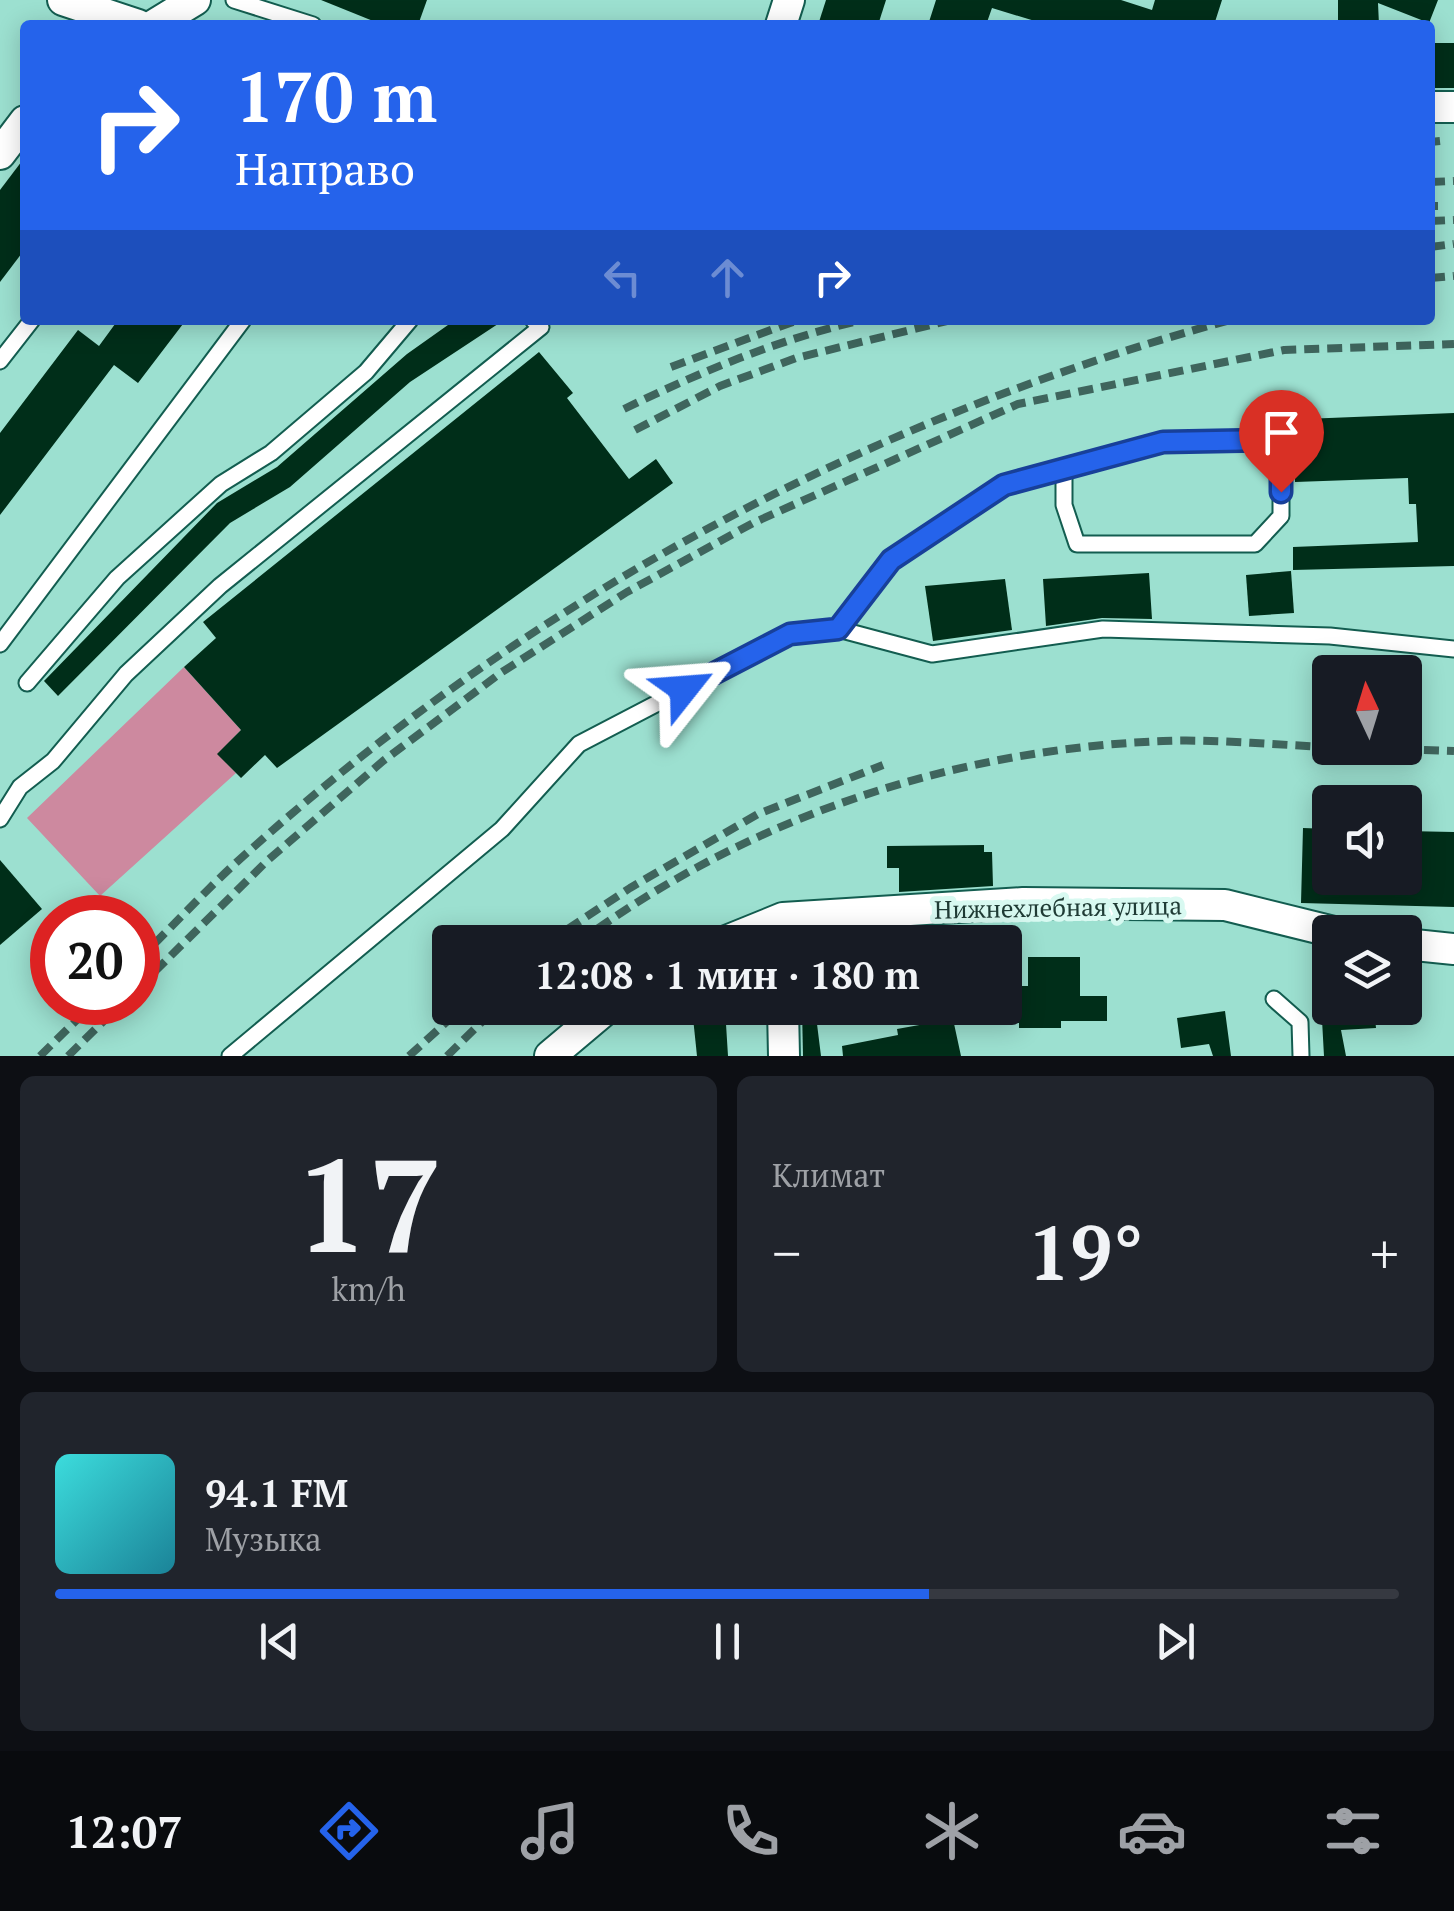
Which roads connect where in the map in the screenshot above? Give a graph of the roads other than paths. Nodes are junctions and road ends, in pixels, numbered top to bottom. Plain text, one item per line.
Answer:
1 (63, 0) edge
2 (195, 0) edge
3 (234, 0) edge
4 (123, 20) edge
5 (162, 20) edge
6 (297, 20) edge
7 (20, 128) edge
8 (0, 154) edge
9 (28, 325) edge
10 (239, 325) edge
11 (406, 325) edge
12 (539, 325) edge
13 (0, 361) edge
14 (1064, 469) junction
15 (838, 629) junction
16 (0, 644) edge
17 (1454, 649) edge
18 (26, 683) dead end
19 (0, 819) edge
20 (827, 925) edge
21 (1312, 927) edge
22 (1422, 946) edge
23 (1454, 949) edge
24 (1274, 999) dead end
25 (587, 1025) edge
26 (784, 1025) edge
27 (230, 1056) edge
28 (550, 1056) edge
29 (784, 1056) edge
30 (1301, 1056) edge

1 - 4 street
2 - 5 street
3 - 6 lane
7 - 8 street
9 - 13 lane
10 - 16 lane
11 - 18 lane
12 - 19 lane
14 - 14 lane
14 - 15 lane
15 - 17 lane
15 - 27 lane
20 - 21 street, Нижнехлебная улица
22 - 23 street
24 - 30 lane
25 - 28 street
26 - 29 street

